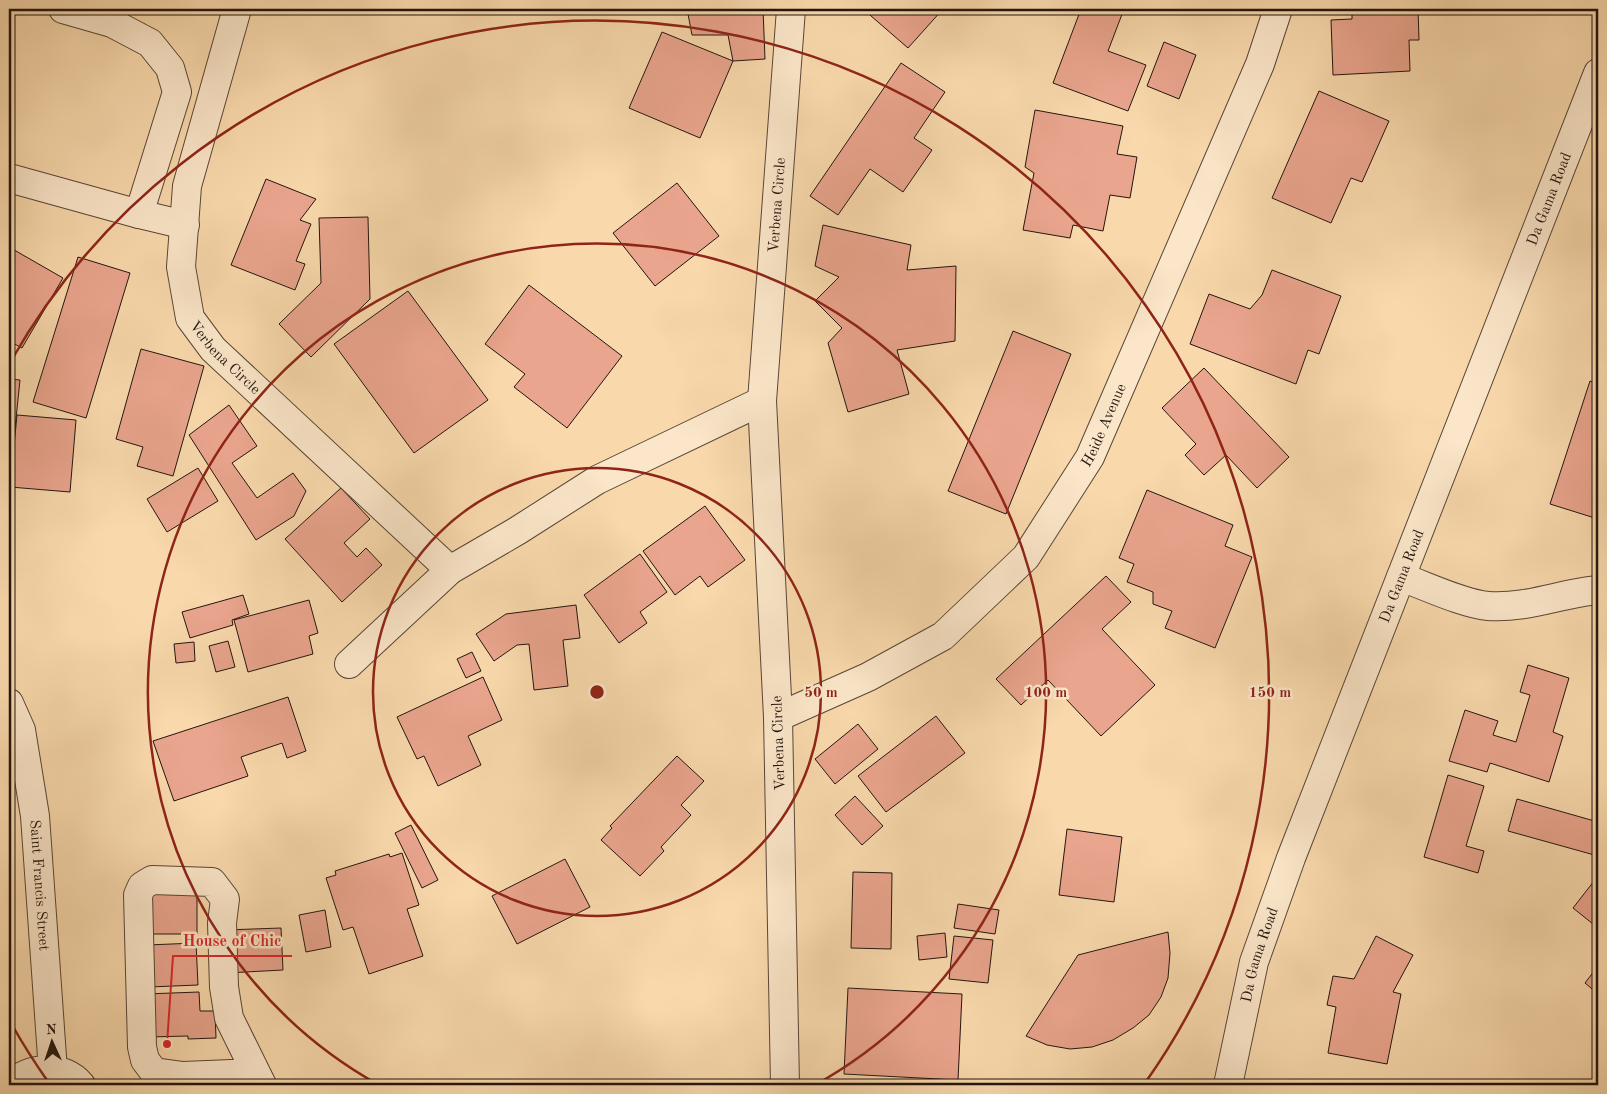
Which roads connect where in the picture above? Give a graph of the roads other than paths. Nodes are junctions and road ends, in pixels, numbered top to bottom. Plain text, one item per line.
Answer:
1 (63, 9) edge
2 (237, 9) edge
3 (791, 9) edge
4 (1278, 9) edge
5 (1598, 74) edge
6 (9, 178) edge
7 (139, 214) junction
8 (184, 225) junction
9 (762, 401) junction
10 (450, 570) junction
11 (1401, 577) junction
12 (1598, 590) edge
13 (349, 664) dead end
14 (9, 702) edge
15 (778, 716) junction
16 (52, 1071) junction
17 (259, 1079) edge
18 (10, 1085) edge
19 (81, 1085) edge
20 (785, 1085) edge
21 (1228, 1085) edge

1 - 7 street
2 - 8 street, Verbena Circle
3 - 9 street, Verbena Circle
4 - 15 street, Heide Avenue
5 - 11 street, Da Gama Road
6 - 7 street
7 - 8 street
8 - 10 street, Verbena Circle
9 - 10 street
9 - 15 street, Verbena Circle
10 - 13 street
11 - 12 street
11 - 21 street, Da Gama Road
14 - 16 street, Saint Francis Street
15 - 20 street, Verbena Circle
16 - 18 street
16 - 19 street
17 - 17 street

